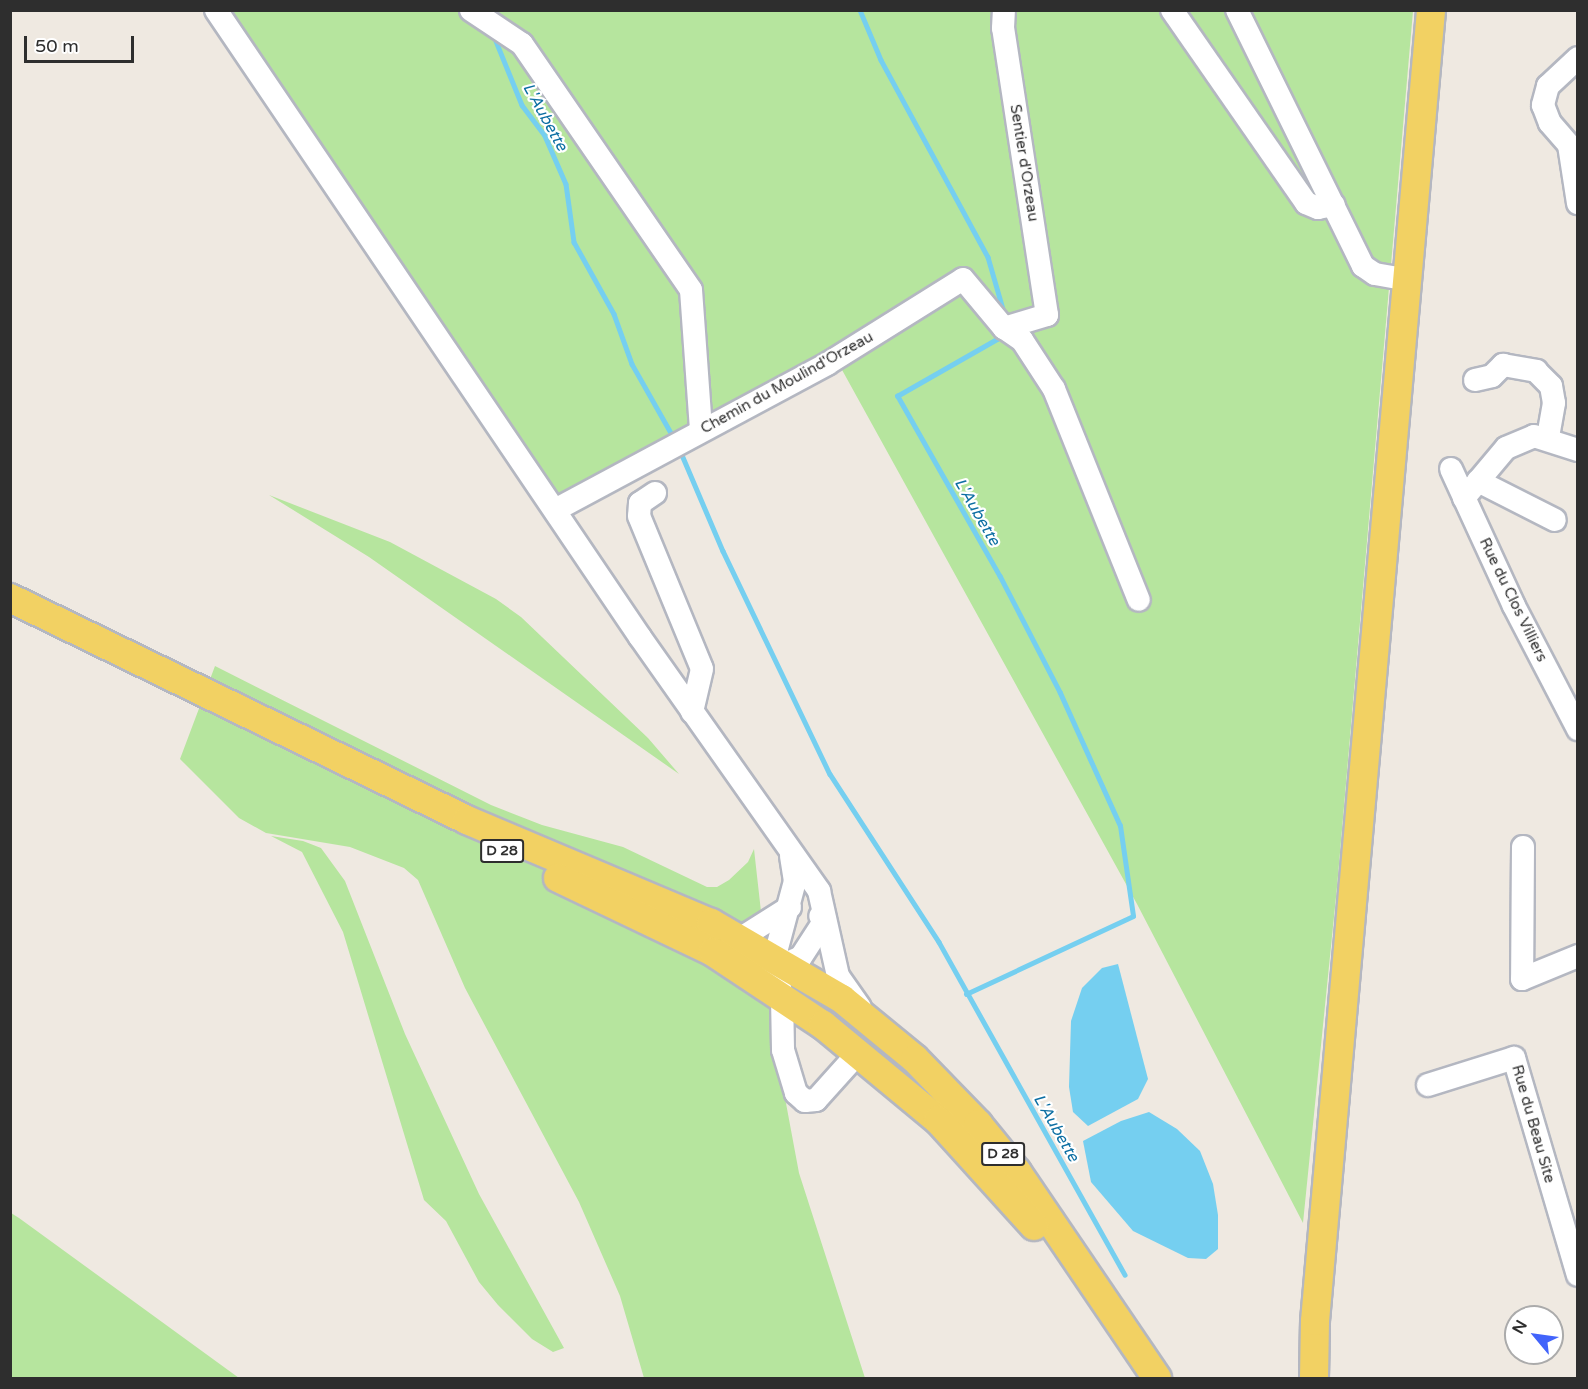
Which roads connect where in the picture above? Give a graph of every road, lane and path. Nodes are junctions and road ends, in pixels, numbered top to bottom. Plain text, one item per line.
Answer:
1 (216, 10) edge
2 (471, 10) edge
3 (1004, 10) edge
4 (1172, 10) edge
5 (1238, 10) edge
6 (1431, 10) edge
7 (1578, 58) edge
8 (1578, 203) edge
9 (1334, 205) junction
10 (1408, 280) junction
11 (1003, 327) junction
12 (1475, 380) dead end
13 (701, 431) junction
14 (1548, 438) junction
15 (1578, 450) edge
16 (1451, 469) dead end
17 (1471, 490) junction
18 (655, 493) dead end
19 (555, 510) junction
20 (1555, 520) dead end
21 (10, 598) edge
22 (1139, 600) dead end
23 (10, 613) edge
24 (692, 712) junction
25 (1578, 729) edge
26 (1523, 847) dead end
27 (791, 856) junction
28 (791, 906) junction
29 (825, 920) junction
30 (741, 938) junction
31 (713, 952) junction
32 (1578, 956) edge
33 (780, 964) junction
34 (782, 997) junction
35 (868, 1019) junction
36 (859, 1052) junction
37 (1428, 1085) dead end
38 (1578, 1275) edge
39 (1315, 1321) junction
40 (1117, 1331) junction
41 (1136, 1378) edge
42 (1157, 1378) edge
43 (1300, 1378) edge
44 (1314, 1378) edge

1 - 19 street
2 - 13 street
3 - 11 street, Sentier d'Orzeau
4 - 9 street
5 - 9 street
6 - 10 main road
7 - 8 street
9 - 10 street
10 - 39 main road
11 - 13 street, Chemin du Moulind'Orzeau
11 - 22 street
12 - 14 street
13 - 19 street, Chemin du Moulind'Orzeau
14 - 15 street
14 - 17 street
16 - 17 street, Rue du Clos Villiers
17 - 20 street
17 - 25 street, Rue du Clos Villiers
18 - 24 street
19 - 24 street
21 - 30 main road, D 28
23 - 31 main road, D 28
24 - 27 street
26 - 32 street
27 - 28 street
27 - 29 street
28 - 29 street
28 - 30 street
28 - 33 street
29 - 33 street
29 - 35 street
30 - 33 main road, D 28
31 - 33 street
31 - 34 main road, D 28
33 - 34 street
33 - 35 main road, D 28
34 - 36 main road, D 28
34 - 36 street
35 - 40 main road, D 28
36 - 40 main road, D 28
37 - 38 street, Rue du Beau Site
39 - 43 main road
39 - 44 main road
40 - 41 main road, D 28
40 - 42 main road, D 28

